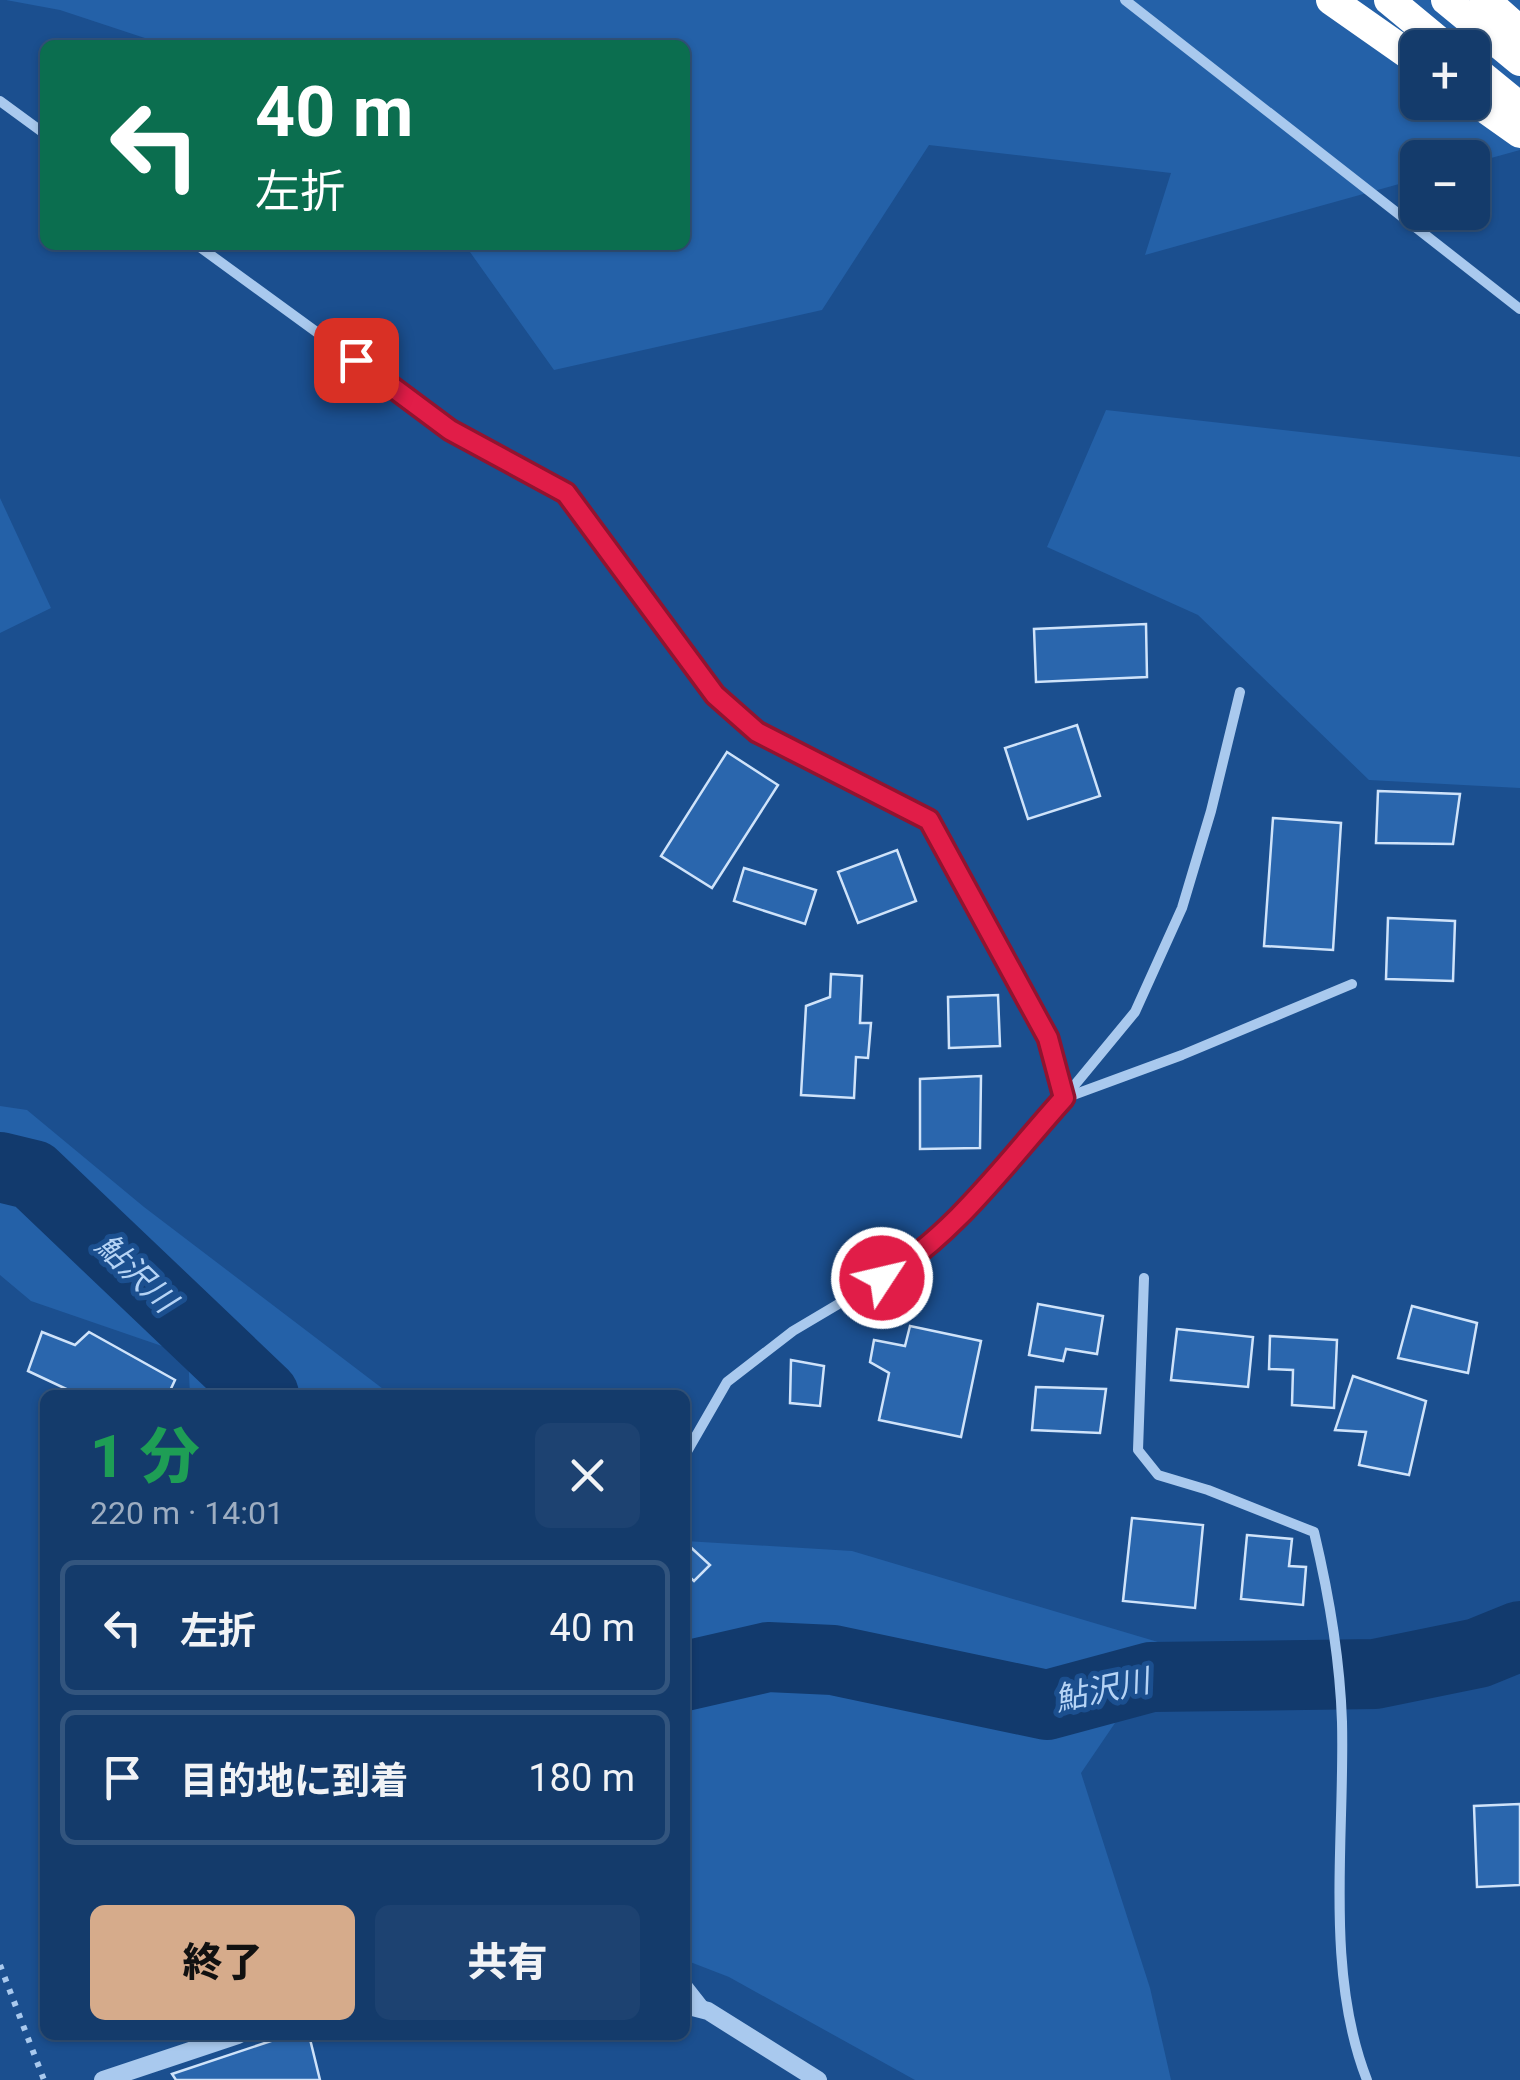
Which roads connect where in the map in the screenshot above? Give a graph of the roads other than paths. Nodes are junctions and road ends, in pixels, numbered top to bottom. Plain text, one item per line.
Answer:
1 (1125, 0) edge
2 (1331, 0) edge
3 (1389, 0) edge
4 (1446, 0) edge
5 (1485, 0) edge
6 (1425, 30) edge
7 (1520, 31) edge
8 (1400, 48) edge
9 (1520, 61) edge
10 (1490, 83) edge
11 (0, 101) edge
12 (1520, 107) edge
13 (1490, 111) edge
14 (40, 130) edge
15 (1520, 132) edge
16 (204, 250) edge
17 (1520, 309) edge
18 (1240, 692) dead end
19 (1352, 984) dead end
20 (1064, 1098) junction
21 (1144, 1278) dead end
22 (690, 1446) edge
23 (690, 1988) edge
24 (690, 2006) edge
25 (708, 2010) junction
26 (223, 2040) edge
27 (102, 2080) edge
28 (818, 2080) edge
29 (1366, 2080) edge

1 - 17 street
2 - 8 highway
3 - 6 highway
4 - 9 highway
5 - 7 highway
10 - 12 highway
11 - 14 street
13 - 15 highway
16 - 20 street
18 - 20 street
19 - 20 street
20 - 22 street
21 - 29 street
23 - 25 street
24 - 25 street
25 - 28 street
26 - 27 street

